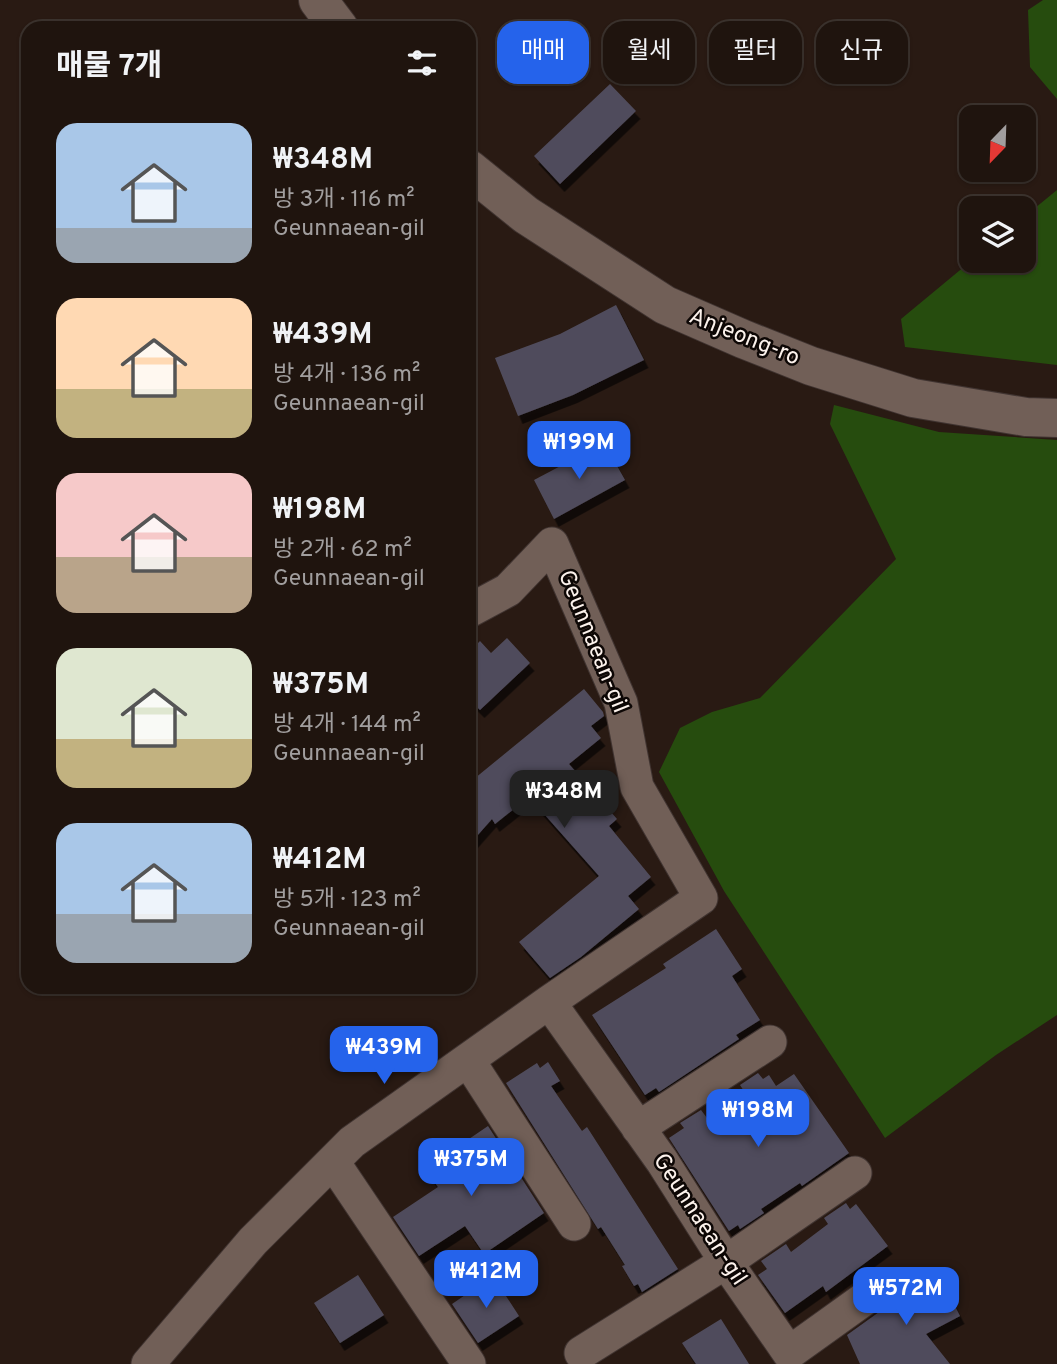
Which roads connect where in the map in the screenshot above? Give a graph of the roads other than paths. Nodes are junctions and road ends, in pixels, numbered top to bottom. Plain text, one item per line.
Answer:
1 (318, 0) edge
2 (334, 21) edge
3 (476, 175) edge
4 (1057, 418) edge
5 (476, 607) edge
6 (549, 1002) junction
7 (770, 1042) dead end
8 (468, 1060) junction
9 (638, 1128) junction
10 (333, 1162) junction
11 (855, 1172) dead end
12 (574, 1224) dead end
13 (726, 1262) junction
14 (874, 1292) dead end
15 (581, 1353) dead end
16 (148, 1364) edge
17 (469, 1364) edge

1 - 2 street
3 - 4 street, Anjeong-ro
5 - 6 street, Geunnaean-gil
6 - 8 street, Geunnaean-gil
6 - 9 street, Geunnaean-gil
7 - 9 street
8 - 10 street, Geunnaean-gil
8 - 12 street
9 - 13 street, Geunnaean-gil
10 - 16 street, Geunnaean-gil
10 - 17 street
11 - 13 street
13 - 14 street, Geunnaean-gil
13 - 15 street

